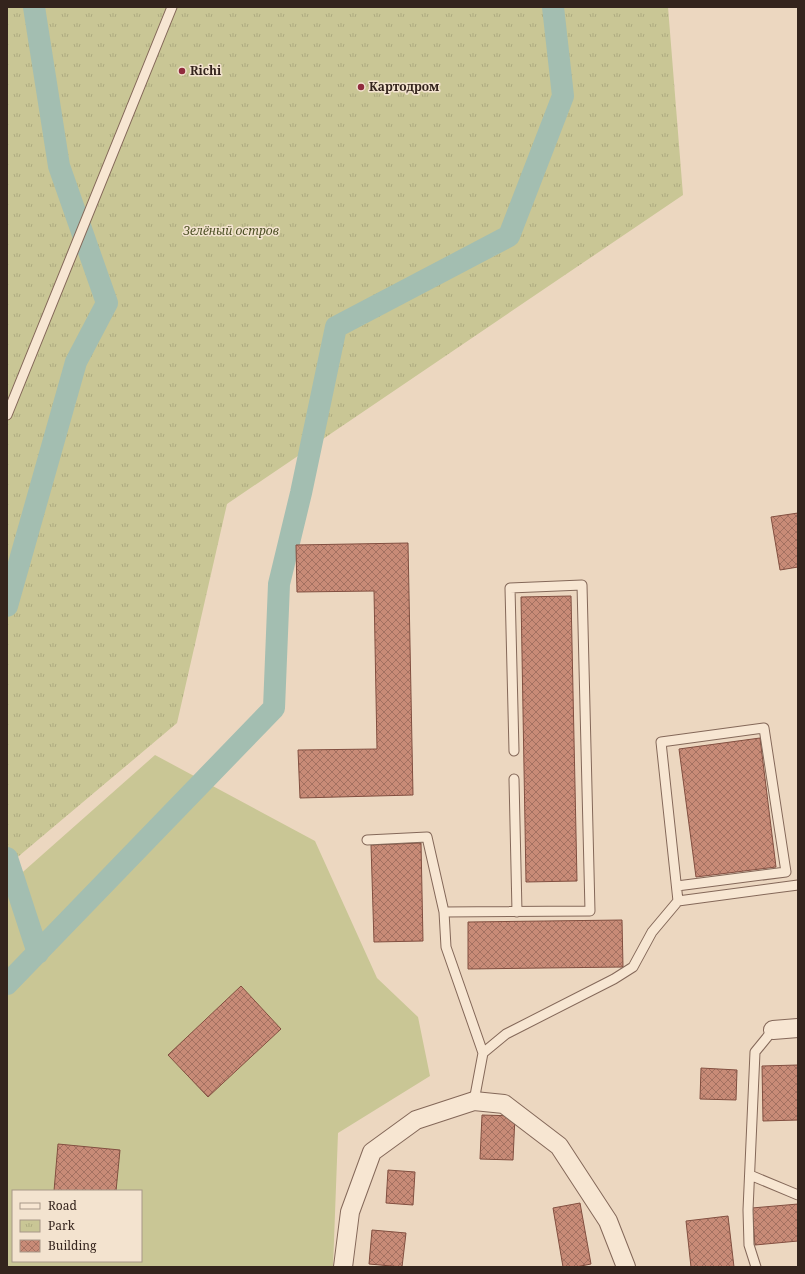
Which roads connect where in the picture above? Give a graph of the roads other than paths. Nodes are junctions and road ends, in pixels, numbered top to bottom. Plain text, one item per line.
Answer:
1 (172, 7) edge
2 (7, 415) edge
3 (514, 751) dead end
4 (514, 779) dead end
5 (367, 840) dead end
6 (677, 886) junction
7 (798, 886) edge
8 (678, 901) junction
9 (444, 912) junction
10 (517, 912) junction
11 (798, 1028) edge
12 (773, 1030) joint
13 (483, 1053) junction
14 (474, 1101) junction
15 (750, 1175) junction
16 (798, 1195) edge
17 (342, 1267) edge
18 (626, 1267) edge
19 (756, 1267) edge

1 - 2 lane
3 - 10 lane
4 - 10 lane
5 - 9 lane
6 - 6 lane
6 - 8 lane
7 - 8 lane
8 - 13 lane
9 - 10 lane
9 - 13 lane
11 - 12 street
12 - 15 lane
13 - 14 lane
14 - 17 street
14 - 18 street
15 - 16 lane
15 - 19 lane

